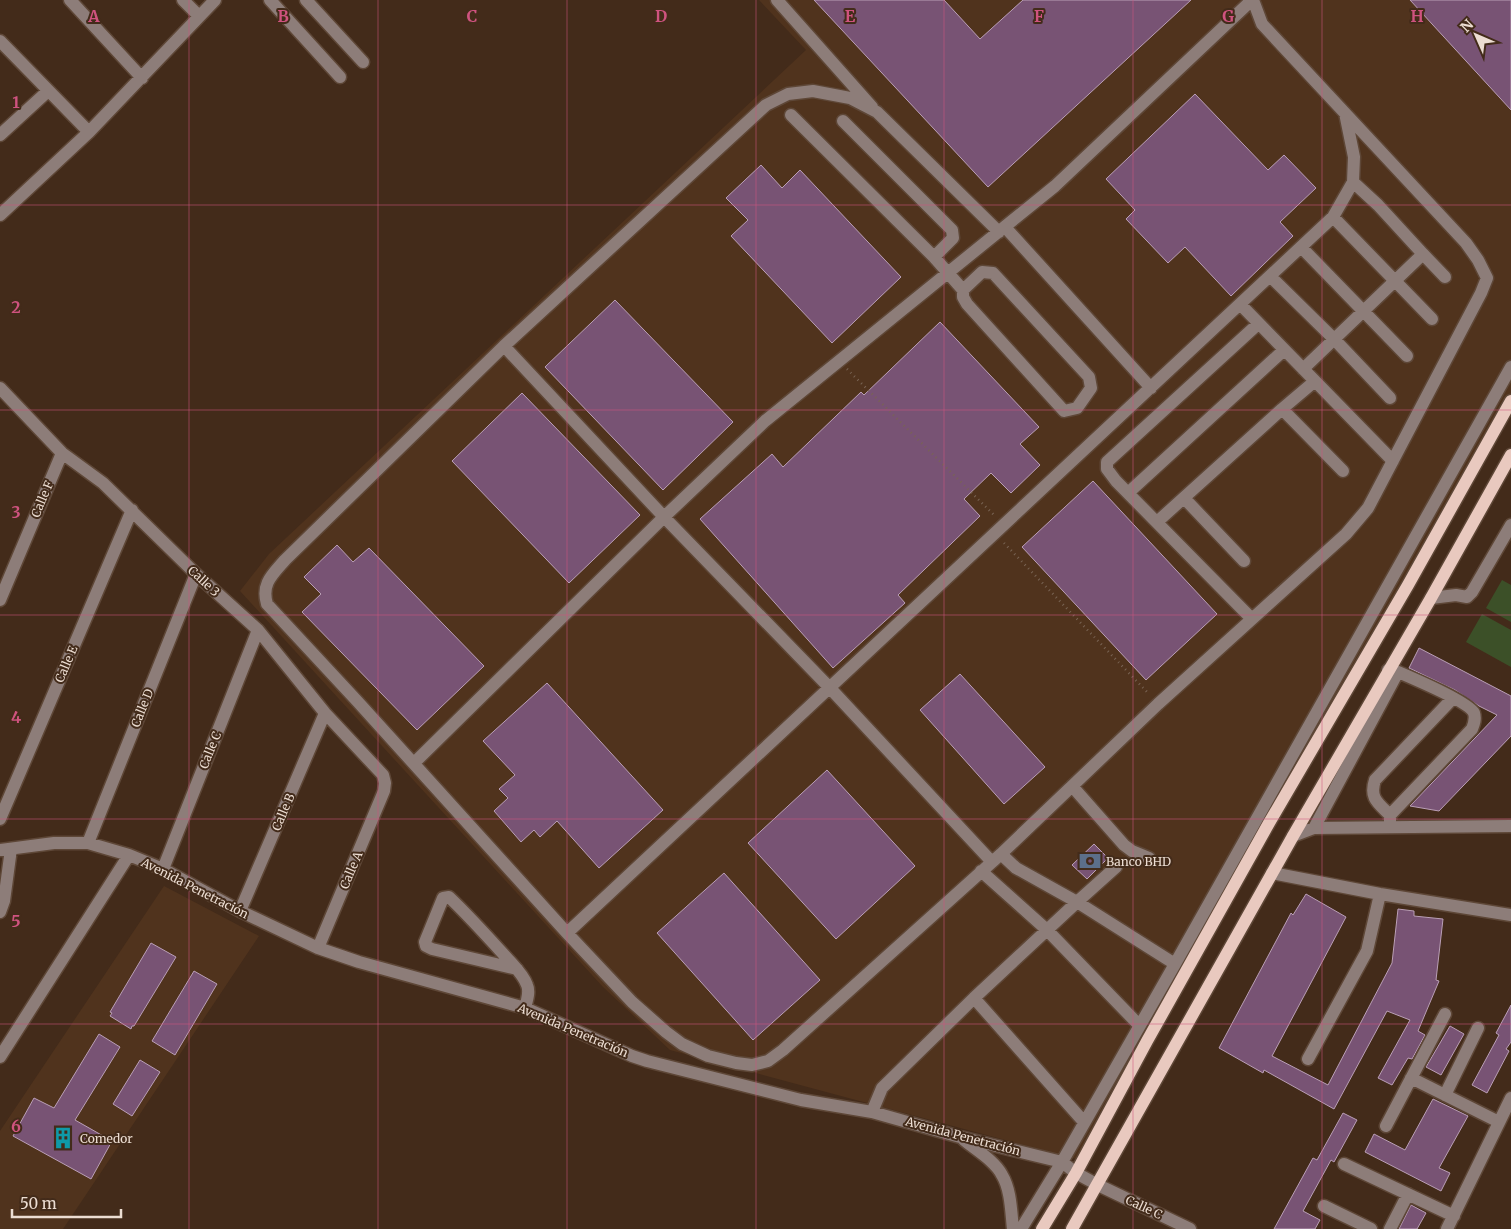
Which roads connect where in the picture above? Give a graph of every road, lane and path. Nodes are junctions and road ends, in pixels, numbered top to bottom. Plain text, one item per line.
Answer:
1 (70, 0) edge
2 (183, 0) edge
3 (215, 0) edge
4 (270, 0) edge
5 (306, 0) edge
6 (778, 0) edge
7 (1252, 0) edge
8 (199, 16) junction
9 (0, 41) edge
10 (363, 62) dead end
11 (340, 77) dead end
12 (142, 78) junction
13 (48, 91) junction
14 (877, 112) junction
15 (1345, 113) junction
16 (791, 114) dead end
17 (843, 121) dead end
18 (89, 132) junction
19 (0, 135) edge
20 (1352, 182) junction
21 (0, 215) edge
22 (1333, 217) junction
23 (1002, 230) junction
24 (1302, 248) junction
25 (1423, 254) junction
26 (934, 257) junction
27 (948, 274) junction
28 (1270, 277) junction
29 (1446, 277) dead end
30 (1396, 281) junction
31 (963, 290) junction
32 (1240, 304) junction
33 (1364, 311) junction
34 (1432, 319) dead end
35 (1258, 324) junction
36 (1334, 339) junction
37 (504, 346) junction
38 (1284, 350) junction
39 (1407, 356) dead end
40 (839, 361) junction
41 (1511, 368) edge
42 (1303, 369) junction
43 (1315, 381) junction
44 (0, 388) edge
45 (1151, 388) junction
46 (1390, 398) dead end
47 (1511, 401) edge
48 (1282, 410) junction
49 (62, 453) junction
50 (1511, 455) edge
51 (1393, 461) junction
52 (1343, 471) dead end
53 (1128, 493) junction
54 (1184, 498) junction
55 (132, 510) junction
56 (664, 517) junction
57 (1157, 522) junction
58 (1511, 525) edge
59 (999, 529) junction
60 (1244, 561) dead end
61 (196, 574) junction
62 (1431, 598) junction
63 (0, 600) edge
64 (1252, 619) junction
65 (258, 630) junction
66 (1393, 671) junction
67 (829, 687) junction
68 (1453, 698) junction
69 (1158, 704) junction
70 (325, 713) junction
71 (414, 763) junction
72 (1072, 786) junction
73 (384, 792) joint
74 (0, 819) edge
75 (1390, 821) junction
76 (1511, 826) edge
77 (1314, 828) junction
78 (1293, 836) junction
79 (88, 843) junction
80 (5, 850) edge
81 (128, 855) junction
82 (997, 858) junction
83 (1149, 858) dead end
84 (1116, 867) dead end
85 (163, 869) junction
86 (981, 871) junction
87 (1272, 873) junction
88 (1380, 894) junction
89 (1077, 902) junction
90 (240, 911) junction
91 (0, 912) edge
92 (1511, 915) edge
93 (1047, 930) junction
94 (567, 933) junction
95 (318, 948) junction
96 (1175, 964) junction
97 (517, 969) junction
98 (974, 998) junction
99 (525, 1008) junction
100 (1445, 1014) dead end
101 (1140, 1024) junction
102 (1478, 1028) dead end
103 (0, 1057) edge
104 (1308, 1059) dead end
105 (1411, 1078) junction
106 (1445, 1095) junction
107 (1511, 1098) edge
108 (872, 1112) junction
109 (1084, 1122) junction
110 (1499, 1122) junction
111 (1386, 1126) dead end
112 (960, 1137) junction
113 (1062, 1162) junction
114 (1344, 1164) dead end
115 (1076, 1173) junction
116 (1098, 1185) junction
117 (1408, 1194) junction
118 (1324, 1206) dead end
119 (1454, 1216) junction
120 (1013, 1229) edge
121 (1021, 1229) edge
122 (1042, 1229) edge
123 (1072, 1229) edge
124 (1190, 1229) edge
125 (1371, 1229) edge
126 (1390, 1229) edge
127 (1448, 1229) edge

1 - 12 street
2 - 8 street
3 - 8 street
4 - 11 street
5 - 10 street
6 - 14 street
7 - 15 street
7 - 23 street
8 - 12 street
9 - 13 street
12 - 18 street
13 - 18 street
13 - 19 street
14 - 23 street
14 - 37 street
15 - 20 street
15 - 51 street
16 - 26 street
17 - 26 street
18 - 21 street
20 - 22 street
20 - 25 street
22 - 24 street
22 - 30 street
23 - 27 street
23 - 45 street
24 - 28 street
24 - 33 street
25 - 29 street
25 - 30 street
26 - 27 street
27 - 31 street
27 - 40 street
28 - 32 street
28 - 36 street
30 - 33 street
30 - 34 street
31 - 31 street
32 - 35 street
32 - 45 street
33 - 36 street
33 - 39 street
35 - 38 street
35 - 53 street
36 - 42 street
36 - 46 street
37 - 56 street
37 - 71 street
38 - 42 street
38 - 53 street
40 - 56 street
40 - 59 path
41 - 96 street
42 - 43 street
43 - 48 street
43 - 51 street
44 - 49 street, Calle 3
45 - 59 street
47 - 115 main road
48 - 52 street
48 - 54 street
49 - 55 street, Calle 3
49 - 63 street, Calle F
50 - 62 main road
51 - 64 street
53 - 57 street
54 - 57 street
54 - 60 street
55 - 61 street, Calle 3
55 - 74 street, Calle E
56 - 67 street
56 - 71 street
57 - 64 street
58 - 62 street
59 - 67 street
59 - 69 path
61 - 65 street, Calle 3
61 - 79 street, Calle D
62 - 66 main road
64 - 69 street
65 - 70 street, Calle 3
65 - 85 street, Calle C
66 - 68 street
66 - 77 street
66 - 78 main road
67 - 82 street
67 - 94 street
68 - 75 street
68 - 75 street
69 - 72 street
70 - 73 street, Calle 3
70 - 90 street, Calle B
71 - 94 street
72 - 82 street
72 - 83 street
73 - 95 street, Calle A
75 - 76 street
75 - 77 street
77 - 78 street
78 - 87 main road
79 - 80 street, Avenida Penetración
79 - 81 street, Avenida Penetración
80 - 91 street
81 - 85 street, Avenida Penetración
81 - 103 street
82 - 86 street
82 - 89 street
84 - 89 street
85 - 90 street, Avenida Penetración
86 - 93 street
86 - 94 street
87 - 88 street
87 - 116 main road
88 - 92 street
88 - 104 street
89 - 93 street
89 - 96 street
90 - 95 street, Avenida Penetración
93 - 98 street
93 - 101 street
95 - 99 street, Avenida Penetración
96 - 101 street
97 - 97 street
97 - 99 street
98 - 108 street
98 - 109 street
99 - 108 street, Avenida Penetración
100 - 105 street
101 - 109 street
102 - 106 street
105 - 106 street
105 - 111 street
106 - 110 street
107 - 110 street
108 - 112 street, Avenida Penetración
109 - 113 street
110 - 119 street
112 - 113 street, Avenida Penetración
112 - 120 street
113 - 115 street, Avenida Penetración
113 - 121 street
114 - 117 street
115 - 116 street, Avenida Penetración
115 - 122 main road
116 - 123 main road
116 - 124 street, Calle C
117 - 119 street
117 - 126 street
118 - 125 street
119 - 127 street

